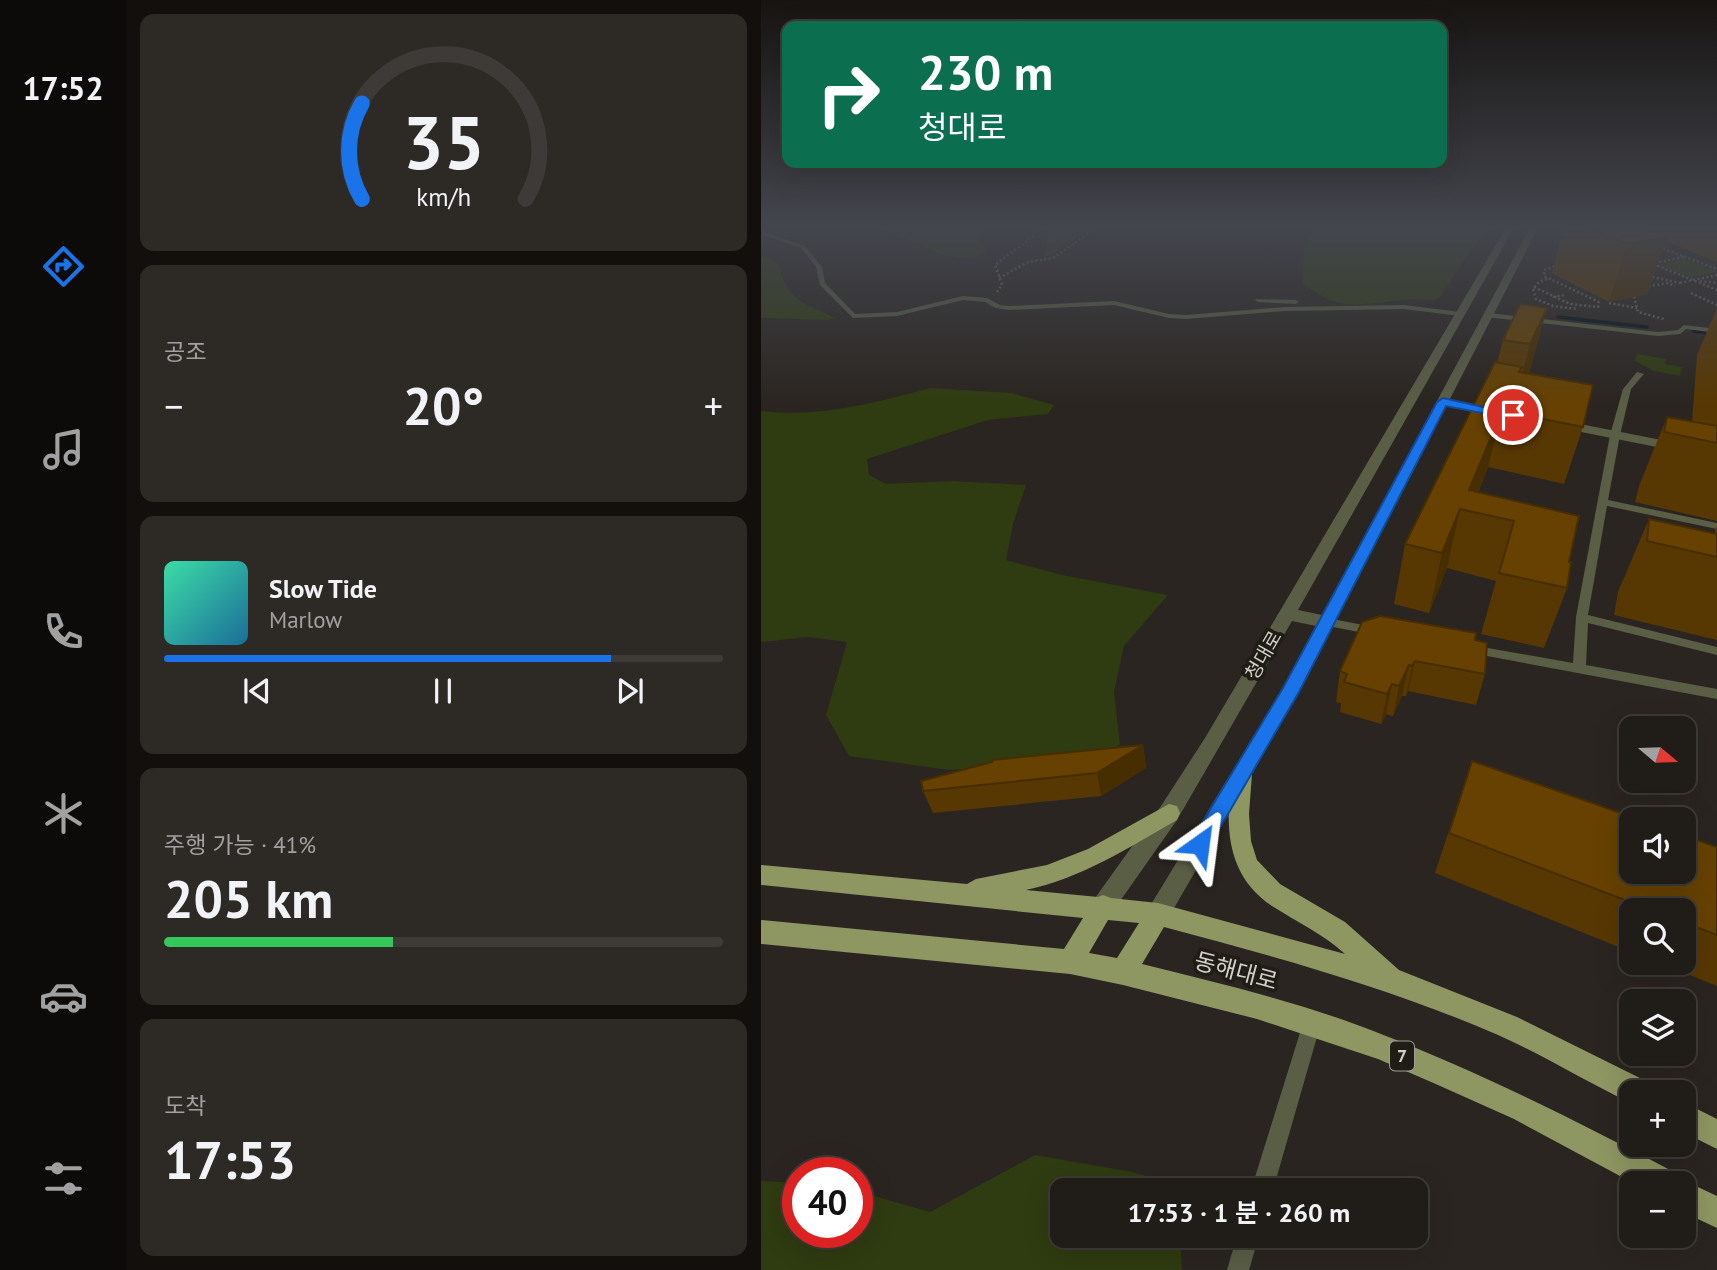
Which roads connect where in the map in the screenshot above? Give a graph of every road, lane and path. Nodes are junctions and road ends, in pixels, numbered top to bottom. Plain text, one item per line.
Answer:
1 (823, 285) edge
2 (1000, 285) edge
3 (1477, 285) edge
4 (1505, 285) edge
5 (1538, 285) edge
6 (1671, 285) edge
7 (1565, 286) joint
8 (1535, 287) junction
9 (1627, 289) edge
10 (1633, 290) junction
11 (1691, 293) dead end
12 (1565, 295) junction
13 (1553, 297) junction
14 (987, 300) junction
15 (1258, 300) dead end
16 (1567, 303) junction
17 (1609, 303) dead end
18 (1717, 305) edge
19 (1319, 309) junction
20 (1637, 310) junction
21 (1605, 313) dead end
22 (1460, 314) junction
23 (1489, 316) junction
24 (1631, 317) dead end
25 (1684, 323) junction
26 (1717, 331) edge
27 (1639, 374) dead end
28 (1428, 399) junction
29 (1513, 415) edge
30 (1551, 423) edge
31 (1615, 435) junction
32 (1717, 455) edge
33 (1604, 502) junction
34 (1717, 526) edge
35 (1287, 614) junction
36 (1582, 617) junction
37 (1327, 622) junction
38 (1384, 633) edge
39 (1462, 647) edge
40 (1717, 651) edge
41 (1579, 669) junction
42 (1717, 694) edge
43 (1242, 774) junction
44 (1169, 813) junction
45 (761, 875) edge
46 (960, 894) junction
47 (1103, 906) junction
48 (1158, 914) junction
49 (761, 932) edge
50 (1070, 962) junction
51 (1123, 972) junction
52 (1395, 981) junction
53 (1312, 1023) junction
54 (1619, 1082) edge
55 (1696, 1123) edge
56 (1717, 1135) edge
57 (1640, 1171) edge
58 (1266, 1178) edge
59 (1696, 1202) edge
60 (1717, 1213) edge
61 (1244, 1248) edge
62 (1238, 1270) edge

1 - 14 lane
2 - 14 path
3 - 22 street, 청대로
4 - 23 street, 청대로
5 - 8 path
6 - 10 path
7 - 12 path
7 - 16 path
8 - 13 path
8 - 21 path
9 - 10 path
10 - 20 path
11 - 18 path
12 - 13 path
12 - 16 path
13 - 16 path
14 - 19 lane
15 - 19 lane
17 - 20 path
19 - 22 lane
20 - 24 path
20 - 25 path
22 - 28 street, 청대로
23 - 25 lane
23 - 28 street, 청대로
25 - 26 lane
27 - 31 lane
28 - 29 street
28 - 35 street, 청대로
28 - 37 street, 청대로
30 - 31 street
31 - 32 street
31 - 33 lane
33 - 34 lane
33 - 36 lane
35 - 37 street
35 - 44 street, 청대로
36 - 40 lane
36 - 41 lane
37 - 38 lane
37 - 43 street, 청대로
39 - 41 lane
41 - 42 lane
43 - 48 street, 청대로
43 - 52 main road
44 - 46 main road
44 - 47 street, 청대로
45 - 46 main road, 동해대로
46 - 47 main road, 동해대로
47 - 48 main road, 동해대로
47 - 50 main road
48 - 51 main road
48 - 52 main road, 동해대로
49 - 50 main road, 동해대로 / 7
50 - 51 main road, 동해대로 / 7
51 - 53 main road, 동해대로 / 7
52 - 54 main road, 동해대로
53 - 57 main road, 동해대로 / 7
53 - 58 lane
55 - 56 main road
59 - 60 main road
61 - 62 lane

